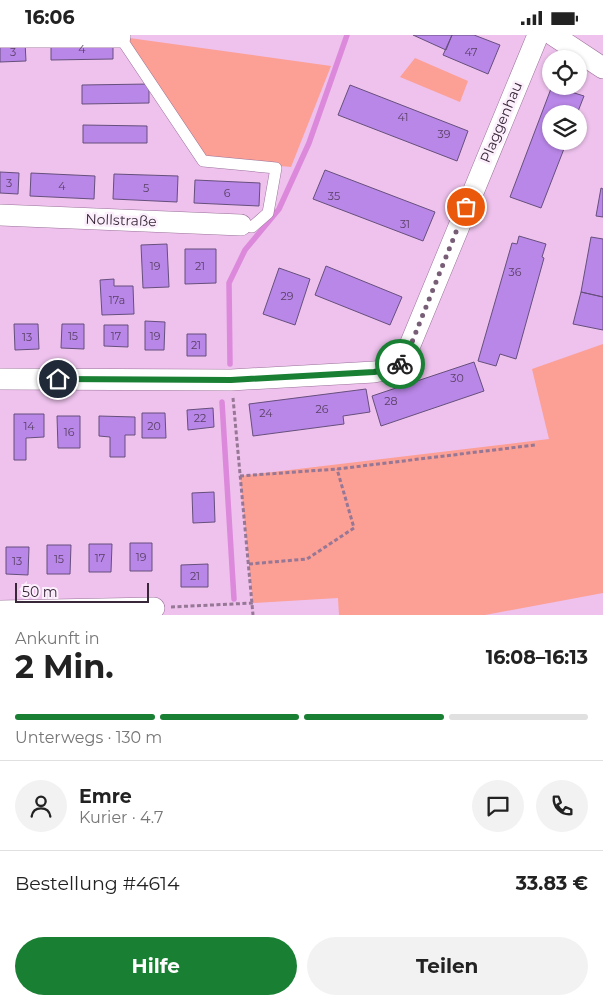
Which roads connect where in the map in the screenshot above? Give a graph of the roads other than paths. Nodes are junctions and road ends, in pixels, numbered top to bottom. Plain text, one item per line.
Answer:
1 (538, 35) edge
2 (553, 35) edge
3 (0, 37) edge
4 (120, 37) joint
5 (603, 69) edge
6 (0, 215) edge
7 (241, 225) joint
8 (0, 379) edge
9 (154, 608) road end
10 (0, 611) edge

1 - 8 street, Plaggenhau
2 - 5 street
3 - 4 street
4 - 7 lane
6 - 7 street, Nollstraße
9 - 10 street

